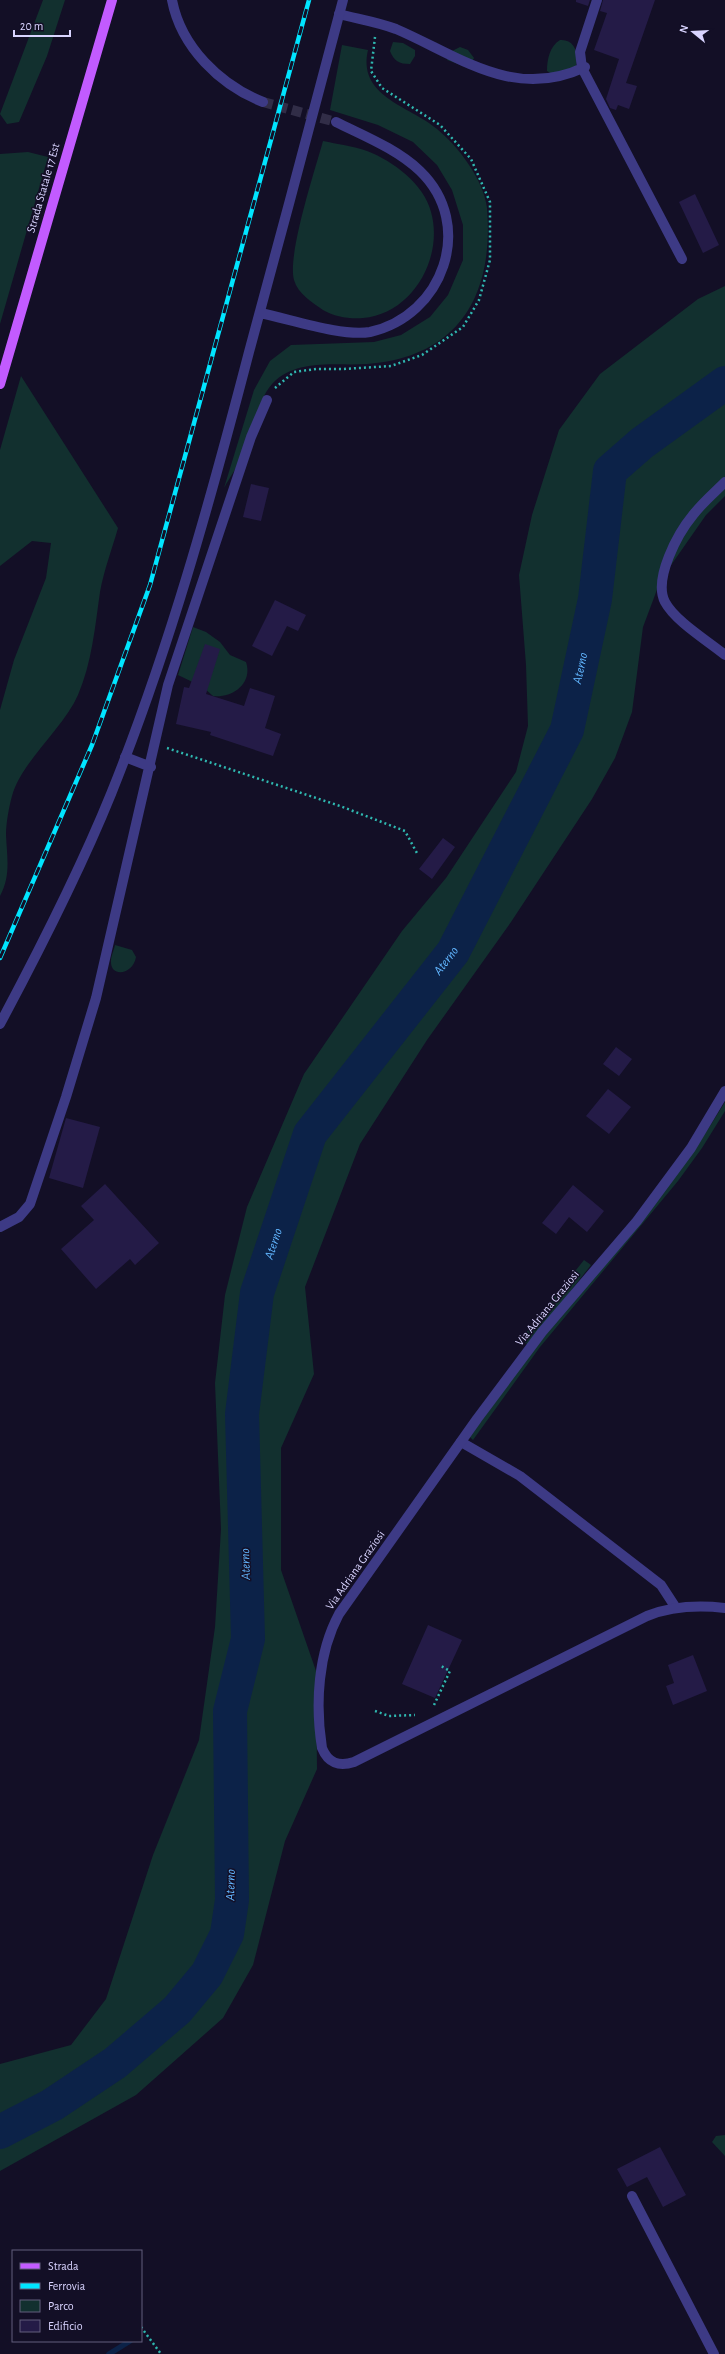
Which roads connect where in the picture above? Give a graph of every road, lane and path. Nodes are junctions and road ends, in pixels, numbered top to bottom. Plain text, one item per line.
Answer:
1 (112, 0) edge
2 (172, 0) edge
3 (343, 0) edge
4 (597, 0) edge
5 (340, 14) junction
6 (378, 23) junction
7 (583, 68) junction
8 (263, 102) tunnel mouth
9 (336, 122) tunnel mouth
10 (682, 259) dead end
11 (260, 313) junction
12 (0, 384) edge
13 (267, 400) joint
14 (725, 482) edge
15 (725, 654) edge
16 (155, 744) junction
17 (125, 757) junction
18 (150, 767) junction
19 (418, 855) dead end
20 (0, 1024) edge
21 (725, 1091) edge
22 (0, 1227) edge
23 (461, 1442) junction
24 (676, 1608) junction
25 (725, 1608) edge
26 (441, 1666) dead end
27 (433, 1707) dead end
28 (375, 1711) dead end
29 (416, 1715) dead end
30 (632, 2196) dead end
31 (142, 2328) edge
32 (161, 2354) edge
33 (714, 2354) edge

1 - 12 main road, Strada Statale 17 Est
2 - 8 street
3 - 5 street
4 - 7 street
5 - 6 street
5 - 11 street
6 - 7 street
6 - 13 path
7 - 10 street
9 - 11 street
11 - 17 street
13 - 16 street
14 - 15 street
16 - 18 street
16 - 19 path
17 - 18 street
17 - 20 street
18 - 22 street
21 - 23 street, Via Adriana Graziosi
23 - 24 street
23 - 24 street, Via Adriana Graziosi
24 - 25 street, Via Adriana Graziosi
26 - 27 path
28 - 29 path
30 - 33 street
31 - 32 path

